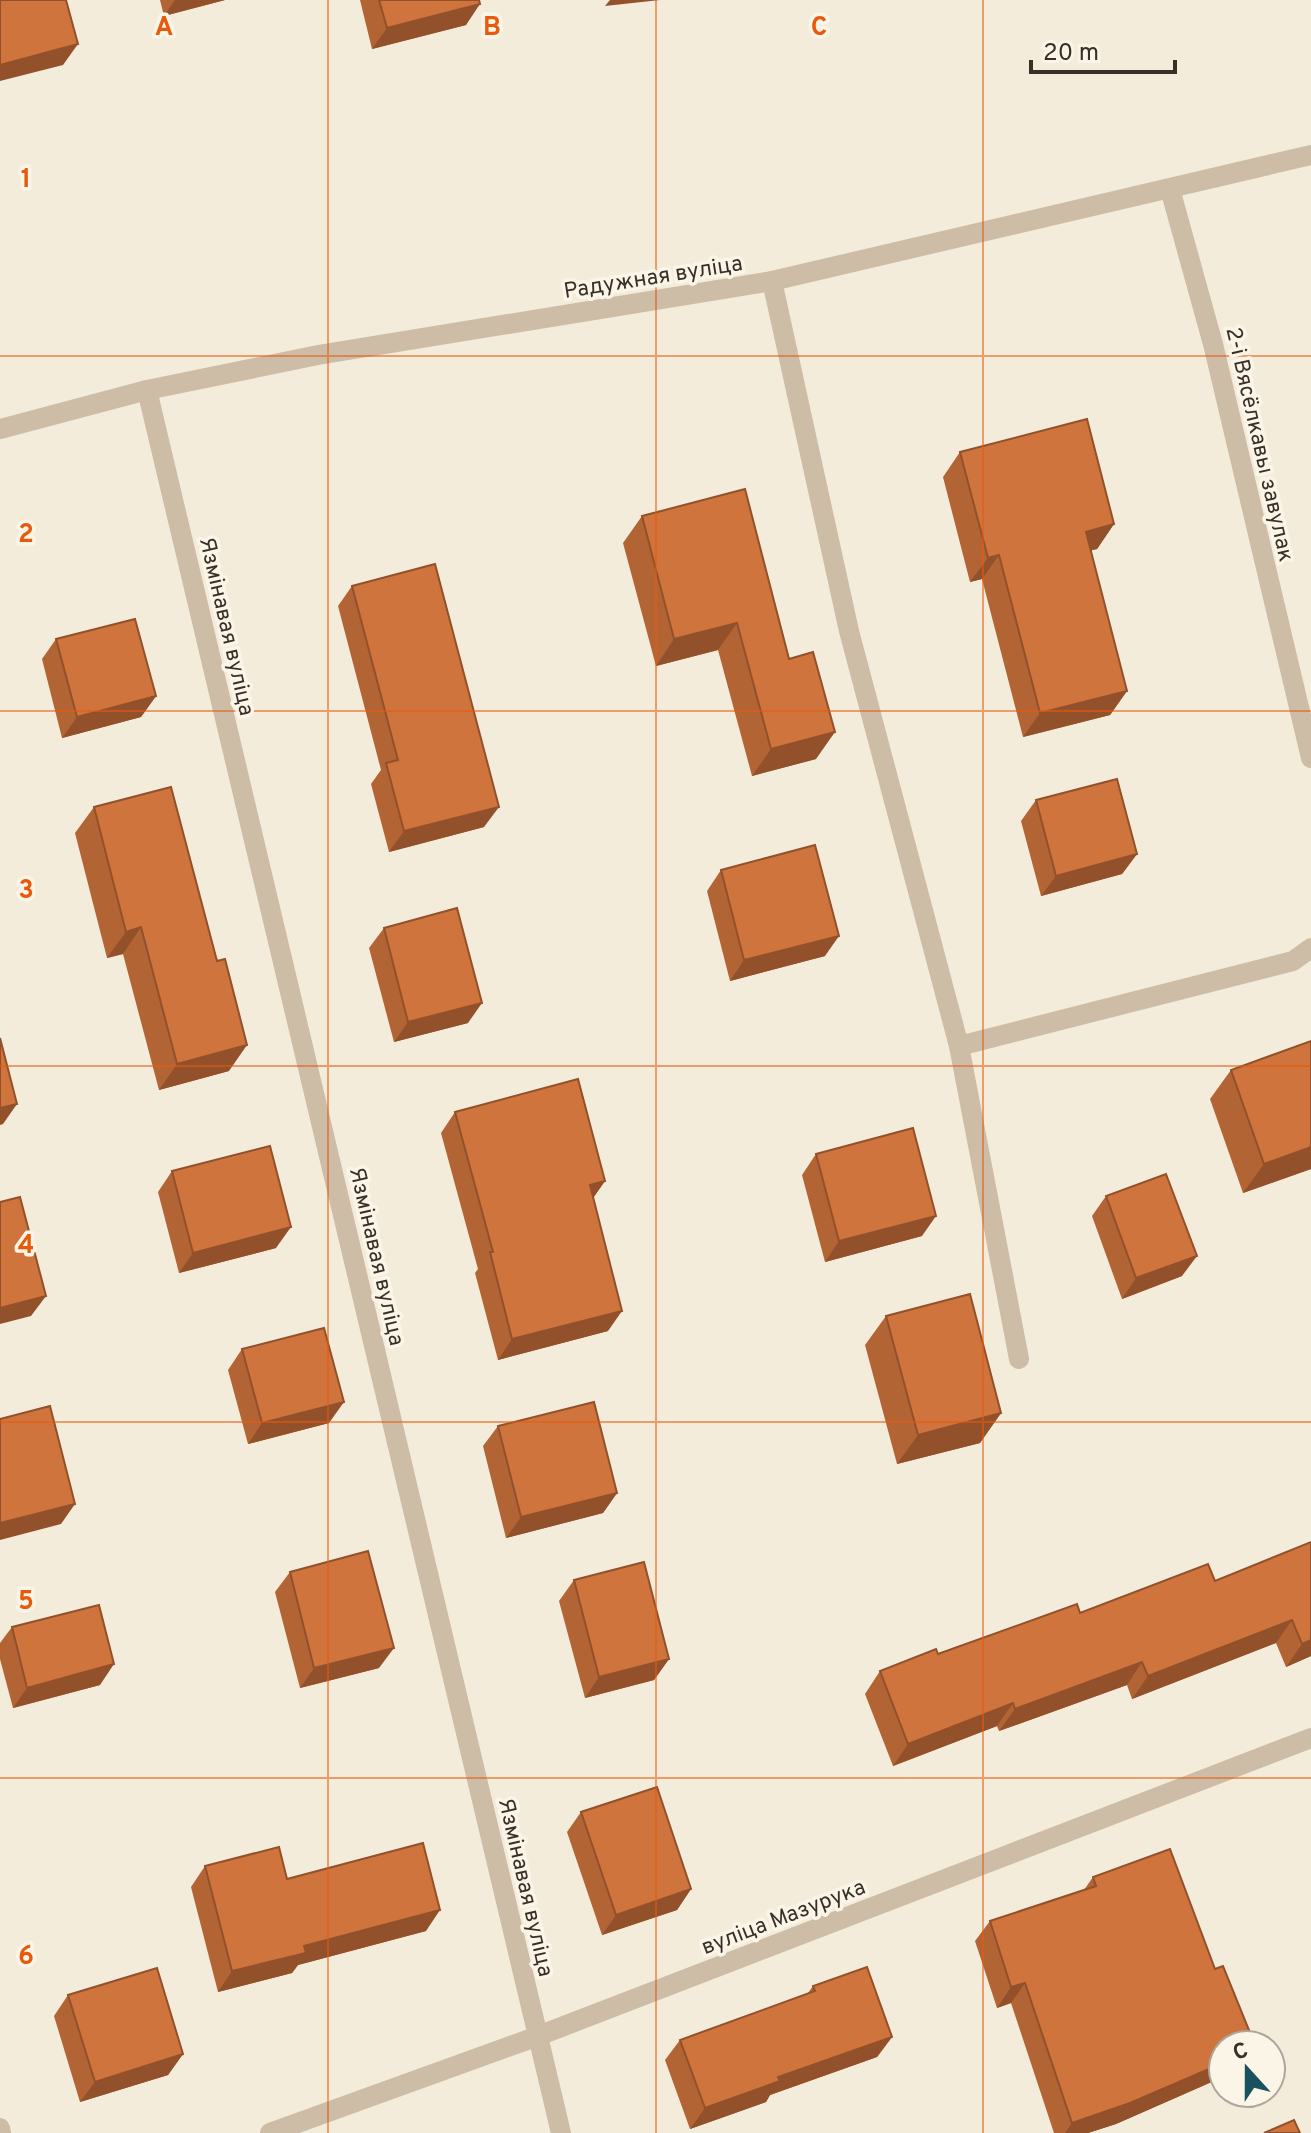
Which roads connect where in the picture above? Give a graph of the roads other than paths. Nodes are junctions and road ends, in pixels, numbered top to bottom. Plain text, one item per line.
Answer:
1 (1311, 155) edge
2 (1170, 189) junction
3 (772, 281) junction
4 (147, 390) junction
5 (0, 429) edge
6 (1311, 758) edge
7 (1311, 948) edge
8 (959, 1046) junction
9 (1019, 1359) dead end
10 (1311, 1738) edge
11 (538, 2036) junction
12 (270, 2133) edge
13 (561, 2133) edge

1 - 2 street, Радужная вуліца
2 - 3 street, Радужная вуліца
2 - 6 street, 2-і Вясёлкавы завулак
3 - 4 street, Радужная вуліца
3 - 8 street
4 - 5 street, Радужная вуліца
4 - 11 street, Язмінавая вуліца
7 - 8 street
8 - 9 street
10 - 11 street, вуліца Мазурука
11 - 12 street, вуліца Мазурука
11 - 13 street, Язмінавая вуліца

